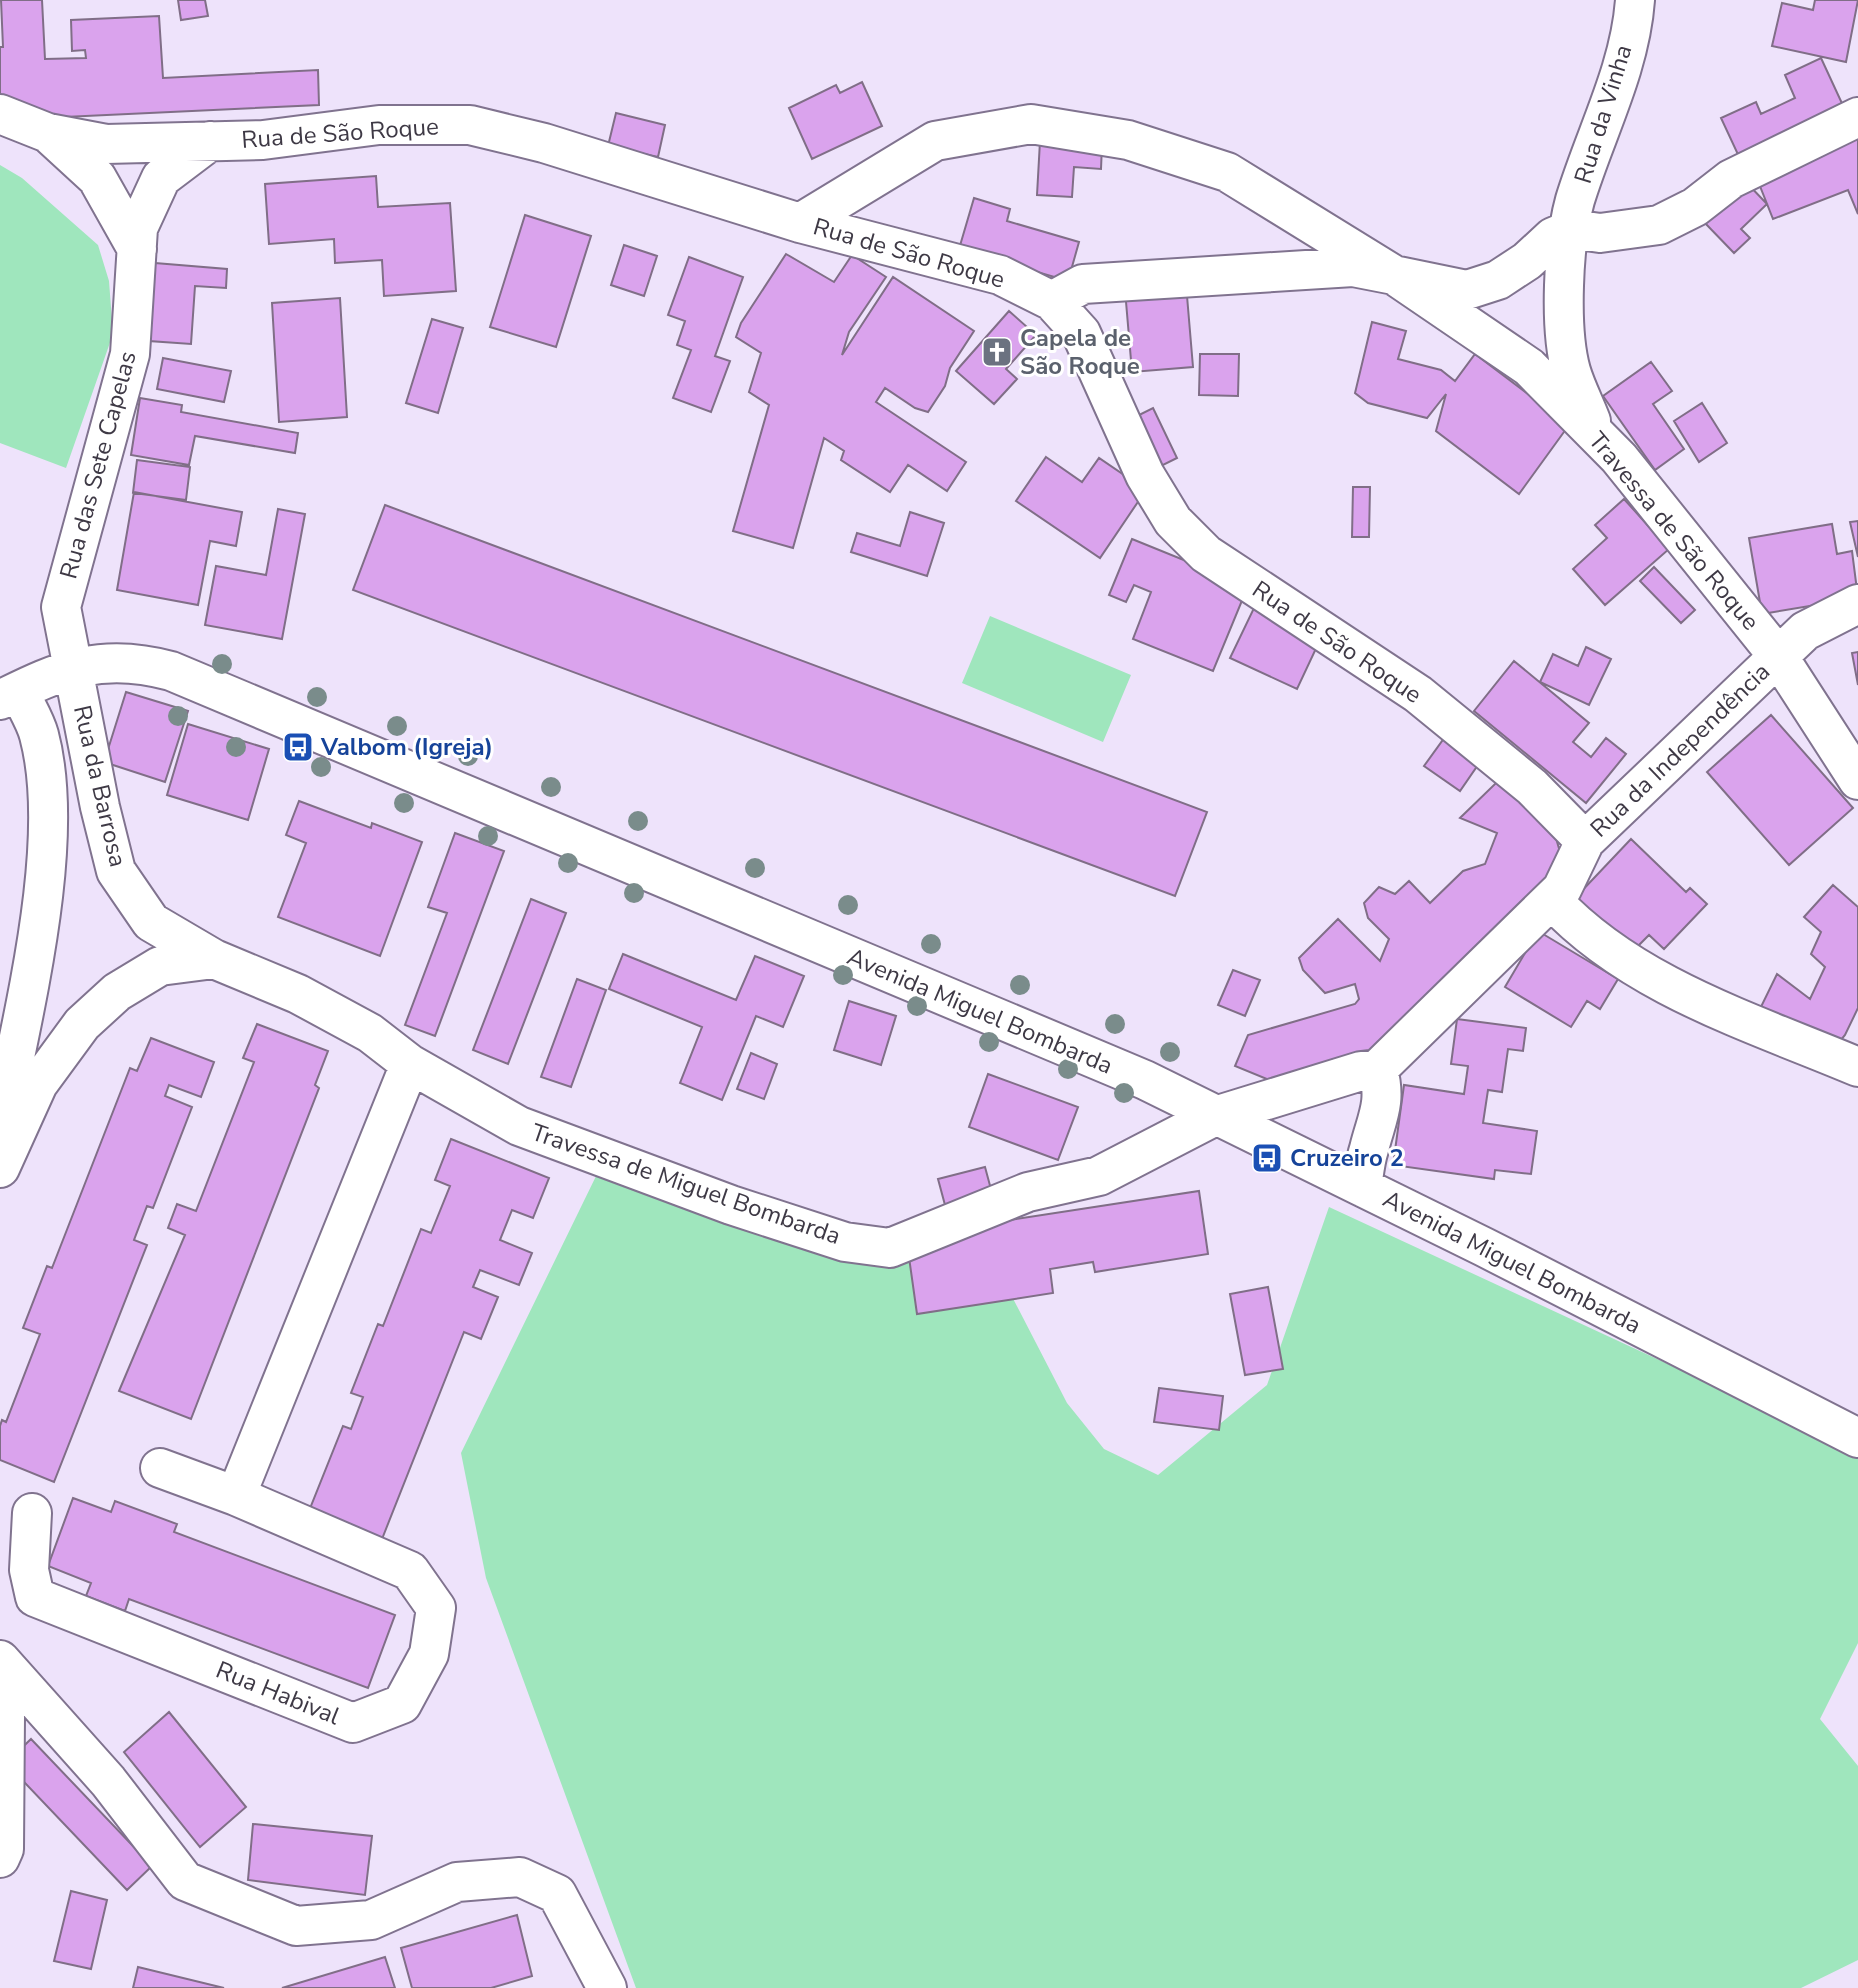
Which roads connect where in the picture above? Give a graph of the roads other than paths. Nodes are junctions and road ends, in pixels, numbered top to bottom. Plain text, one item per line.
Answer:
1 (1635, 0) edge
2 (0, 114) edge
3 (1858, 117) edge
4 (48, 133) junction
5 (210, 141) junction
6 (800, 223) junction
7 (1572, 229) junction
8 (137, 249) junction
9 (1394, 275) junction
10 (1052, 301) junction
11 (1596, 435) junction
12 (1858, 604) edge
13 (1778, 656) junction
14 (74, 668) junction
15 (9, 696) edge
16 (1858, 780) edge
17 (1585, 841) junction
18 (1552, 900) junction
19 (215, 959) junction
20 (410, 1064) junction
21 (1858, 1067) edge
22 (1378, 1069) junction
23 (1215, 1116) junction
24 (0, 1133) edge
25 (0, 1168) edge
26 (1362, 1187) junction
27 (1858, 1438) edge
28 (160, 1468) dead end
29 (236, 1496) junction
30 (32, 1513) dead end
31 (0, 1660) edge
32 (0, 1695) edge
33 (0, 1858) edge
34 (597, 1985) edge

1 - 7 street, Rua da Vinha
2 - 4 street
3 - 7 street
4 - 5 street, Rua de São Roque
4 - 8 street
5 - 6 street, Rua de São Roque
5 - 8 street, Rua de São Roque
6 - 9 street
6 - 10 street, Rua de São Roque
7 - 9 street
7 - 11 street, Rua da Vinha
8 - 14 street, Rua das Sete Capelas
9 - 10 street, Travessa de São Roque
9 - 11 street, Travessa de São Roque
10 - 17 street, Rua de São Roque
11 - 13 street, Travessa de São Roque
12 - 13 street, Rua da Independência
13 - 16 street, Travessa de São Roque
13 - 17 street, Rua da Independência
14 - 15 street, Avenida Miguel Bombarda
14 - 19 street, Rua da Barrosa
14 - 23 street, Avenida Miguel Bombarda
15 - 24 street, Rua da Barrosa
17 - 18 street, Rua da Independência
18 - 21 street
18 - 22 street, Rua da Independência
19 - 20 street, Travessa de Miguel Bombarda
19 - 25 street
20 - 23 street, Travessa de Miguel Bombarda
20 - 29 street
22 - 23 street
22 - 26 street
23 - 26 street, Avenida Miguel Bombarda
26 - 27 street, Avenida Miguel Bombarda
28 - 29 street, Rua Habival
29 - 30 street, Rua Habival
31 - 34 street
32 - 33 street

